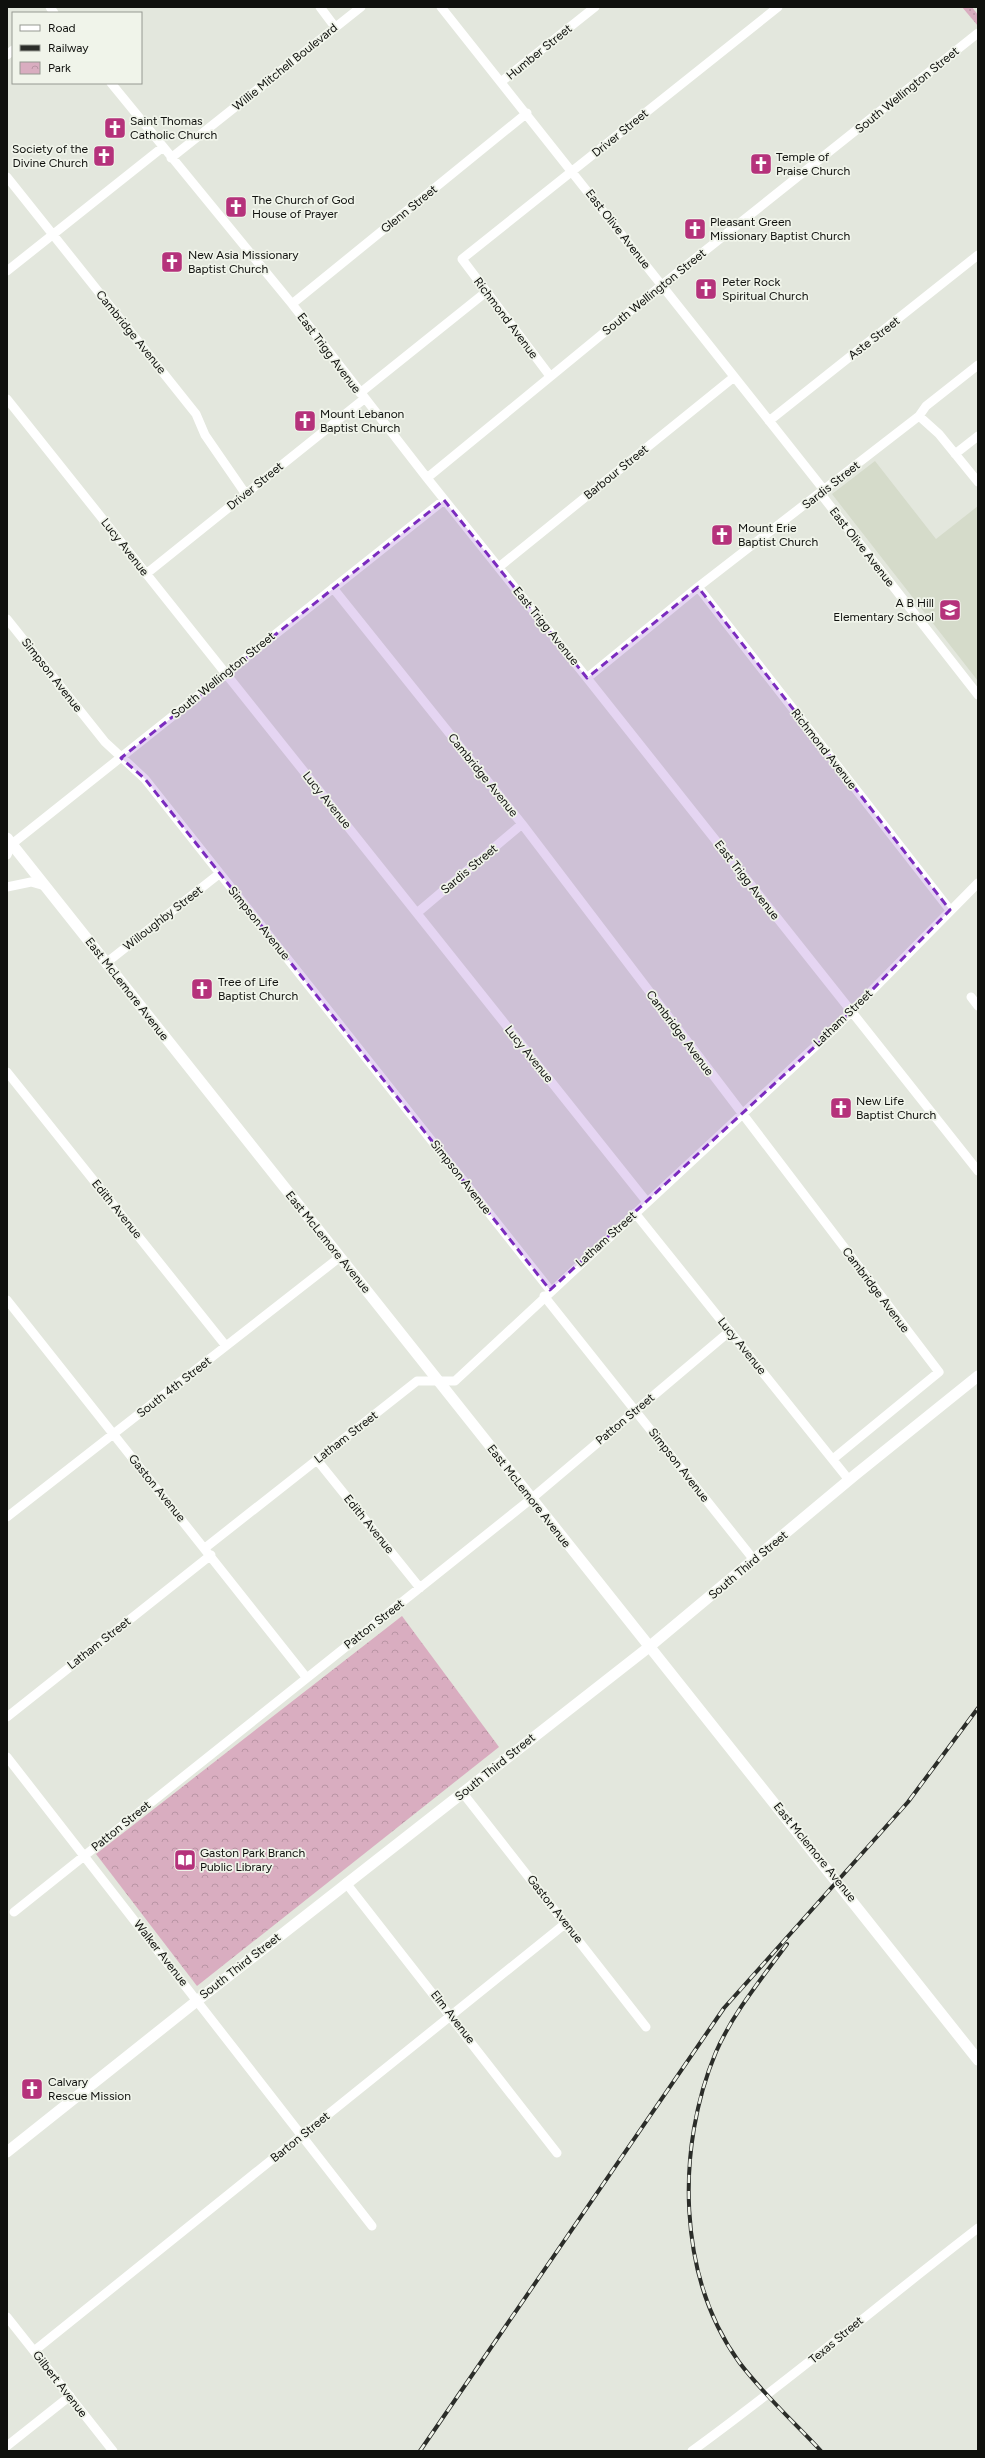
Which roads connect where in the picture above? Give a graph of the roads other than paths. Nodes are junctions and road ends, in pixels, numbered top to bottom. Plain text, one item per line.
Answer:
1 (320, 7) edge
2 (361, 7) edge
3 (441, 7) edge
4 (595, 7) edge
5 (778, 7) edge
6 (335, 26) junction
7 (978, 33) edge
8 (502, 81) junction
9 (112, 84) edge
10 (527, 113) junction
11 (163, 147) junction
12 (171, 158) junction
13 (572, 170) junction
14 (7, 177) edge
15 (52, 234) junction
16 (978, 255) edge
17 (462, 259) joint
18 (7, 271) edge
19 (662, 285) junction
20 (486, 292) junction
21 (292, 304) junction
22 (978, 365) edge
23 (550, 376) junction
24 (734, 376) junction
25 (362, 396) junction
26 (7, 399) edge
27 (919, 416) junction
28 (769, 421) junction
29 (978, 436) edge
30 (955, 454) junction
31 (427, 478) junction
32 (978, 482) edge
33 (822, 492) junction
34 (245, 493) junction
35 (444, 500) junction
36 (499, 567) junction
37 (146, 574) junction
38 (698, 587) junction
39 (333, 588) junction
40 (7, 619) edge
41 (225, 673) junction
42 (588, 678) junction
43 (978, 695) edge
44 (121, 758) junction
45 (522, 824) junction
46 (10, 841) edge
47 (7, 855) edge
48 (219, 874) junction
49 (978, 883) edge
50 (45, 886) junction
51 (7, 887) edge
52 (950, 910) junction
53 (417, 913) junction
54 (106, 963) junction
55 (971, 997) dead end
56 (978, 1006) edge
57 (851, 1012) junction
58 (7, 1072) edge
59 (741, 1114) junction
60 (978, 1171) edge
61 (647, 1202) junction
62 (635, 1213) junction
63 (340, 1257) junction
64 (547, 1293) junction
65 (7, 1300) edge
66 (730, 1331) junction
67 (226, 1346) junction
68 (978, 1376) edge
69 (438, 1381) junction
70 (635, 1410) junction
71 (114, 1434) junction
72 (833, 1459) junction
73 (317, 1460) junction
74 (852, 1477) junction
75 (531, 1499) junction
76 (7, 1517) edge
77 (208, 1552) junction
78 (754, 1560) junction
79 (420, 1588) junction
80 (649, 1647) junction
81 (306, 1677) junction
82 (7, 1717) edge
83 (7, 1757) edge
84 (462, 1792) junction
85 (85, 1856) junction
86 (346, 1883) junction
87 (14, 1912) dead end
88 (566, 1923) junction
89 (198, 2000) junction
90 (451, 2016) junction
91 (646, 2027) dead end
92 (978, 2060) edge
93 (302, 2135) junction
94 (7, 2152) edge
95 (557, 2153) dead end
96 (372, 2226) dead end
97 (978, 2228) edge
98 (7, 2317) edge
99 (34, 2351) junction
100 (70, 2396) junction
101 (7, 2446) edge
102 (113, 2451) edge
103 (692, 2451) edge

1 - 6 street
2 - 6 street, Willie Mitchell Boulevard
3 - 8 street, East Olive Avenue
4 - 8 street, Humber Street
5 - 13 street, Driver Street
6 - 12 street, Willie Mitchell Boulevard
7 - 19 street, South Wellington Street
8 - 10 street, East Olive Avenue
9 - 11 street, East Trigg Avenue
10 - 13 street, East Olive Avenue
10 - 21 street, Glenn Street
11 - 12 street, East Trigg Avenue
11 - 15 street
12 - 21 street, East Trigg Avenue
13 - 17 street, Driver Street
13 - 19 street, East Olive Avenue
14 - 15 street, Cambridge Avenue
15 - 18 street
15 - 34 street, Cambridge Avenue
16 - 28 street, Aste Street
17 - 20 street, Richmond Avenue
19 - 23 street, South Wellington Street
19 - 24 street, East Olive Avenue
20 - 23 street, Richmond Avenue
20 - 25 street, Driver Street
21 - 25 street, East Trigg Avenue
22 - 27 street, Sardis Street
23 - 31 street, South Wellington Street
24 - 28 street, East Olive Avenue
24 - 36 street, Barbour Street
25 - 31 street, East Trigg Avenue
25 - 34 street, Driver Street
26 - 37 street, Lucy Avenue
27 - 30 street
27 - 33 street, Sardis Street
28 - 33 street, East Olive Avenue
29 - 30 street
30 - 32 street
31 - 35 street, East Trigg Avenue
33 - 38 street, Sardis Street
33 - 43 street, East Olive Avenue
34 - 37 street, Driver Street
35 - 36 street, East Trigg Avenue
35 - 39 street, South Wellington Street
36 - 42 street, East Trigg Avenue
37 - 41 street, Lucy Avenue
38 - 42 street, Sardis Street
38 - 52 street, Richmond Avenue
39 - 41 street, South Wellington Street
39 - 45 street, Cambridge Avenue
40 - 44 street, Simpson Avenue
41 - 44 street, South Wellington Street
41 - 53 street, Lucy Avenue
42 - 57 street, East Trigg Avenue
44 - 46 street, South Wellington Street
44 - 48 street, Simpson Avenue
45 - 53 street, Sardis Street
45 - 59 street, Cambridge Avenue
46 - 47 street, South Wellington Street
46 - 50 main road, East McLemore Avenue
48 - 54 street, Willoughby Street
48 - 64 street, Simpson Avenue
49 - 52 street, Latham Street
50 - 51 street
50 - 54 main road, East McLemore Avenue
52 - 57 street, Latham Street
53 - 61 street, Lucy Avenue
54 - 63 main road, East McLemore Avenue
55 - 56 street
57 - 59 street, Latham Street
57 - 60 street, East Trigg Avenue
58 - 67 street, Edith Avenue
59 - 61 street, Latham Street
59 - 72 street, Cambridge Avenue
61 - 62 street, Latham Street
62 - 64 street, Latham Street
62 - 66 street, Lucy Avenue
63 - 67 street, South 4th Street
63 - 69 main road, East McLemore Avenue
64 - 69 street, Latham Street
64 - 70 street, Simpson Avenue
65 - 71 street, Gaston Avenue
66 - 70 street, Patton Street
66 - 72 street, Lucy Avenue
67 - 71 street, South 4th Street
68 - 74 main road, South Third Street
69 - 73 street, Latham Street
69 - 75 main road, East McLemore Avenue
70 - 75 street, Patton Street
70 - 78 street, Simpson Avenue
71 - 76 street, South 4th Street
71 - 77 street, Gaston Avenue
72 - 74 street, Lucy Avenue
73 - 77 street, Latham Street
73 - 79 street, Edith Avenue
74 - 78 main road, South Third Street
75 - 79 street, Patton Street
75 - 80 main road, East McLemore Avenue
77 - 81 street, Gaston Avenue
77 - 82 street, Latham Street
78 - 80 main road, South Third Street
79 - 81 street, Patton Street
80 - 84 main road, South Third Street
80 - 92 main road, East Mclemore Avenue
81 - 85 street, Patton Street
83 - 85 street, Walker Avenue
84 - 86 main road, South Third Street
84 - 88 street, Gaston Avenue
85 - 87 street, Patton Street
85 - 89 street, Walker Avenue
86 - 89 main road, South Third Street
86 - 90 street, Elm Avenue
88 - 90 street, Barton Street
88 - 91 street, Gaston Avenue
89 - 93 street, Walker Avenue
89 - 94 main road, South Third Street
90 - 93 street, Barton Street
90 - 95 street, Elm Avenue
93 - 96 street, Walker Avenue
93 - 99 street, Barton Street
97 - 103 street, Texas Street
98 - 99 street, Gilbert Avenue
99 - 100 street, Gilbert Avenue
100 - 101 street
100 - 102 street, Gilbert Avenue

